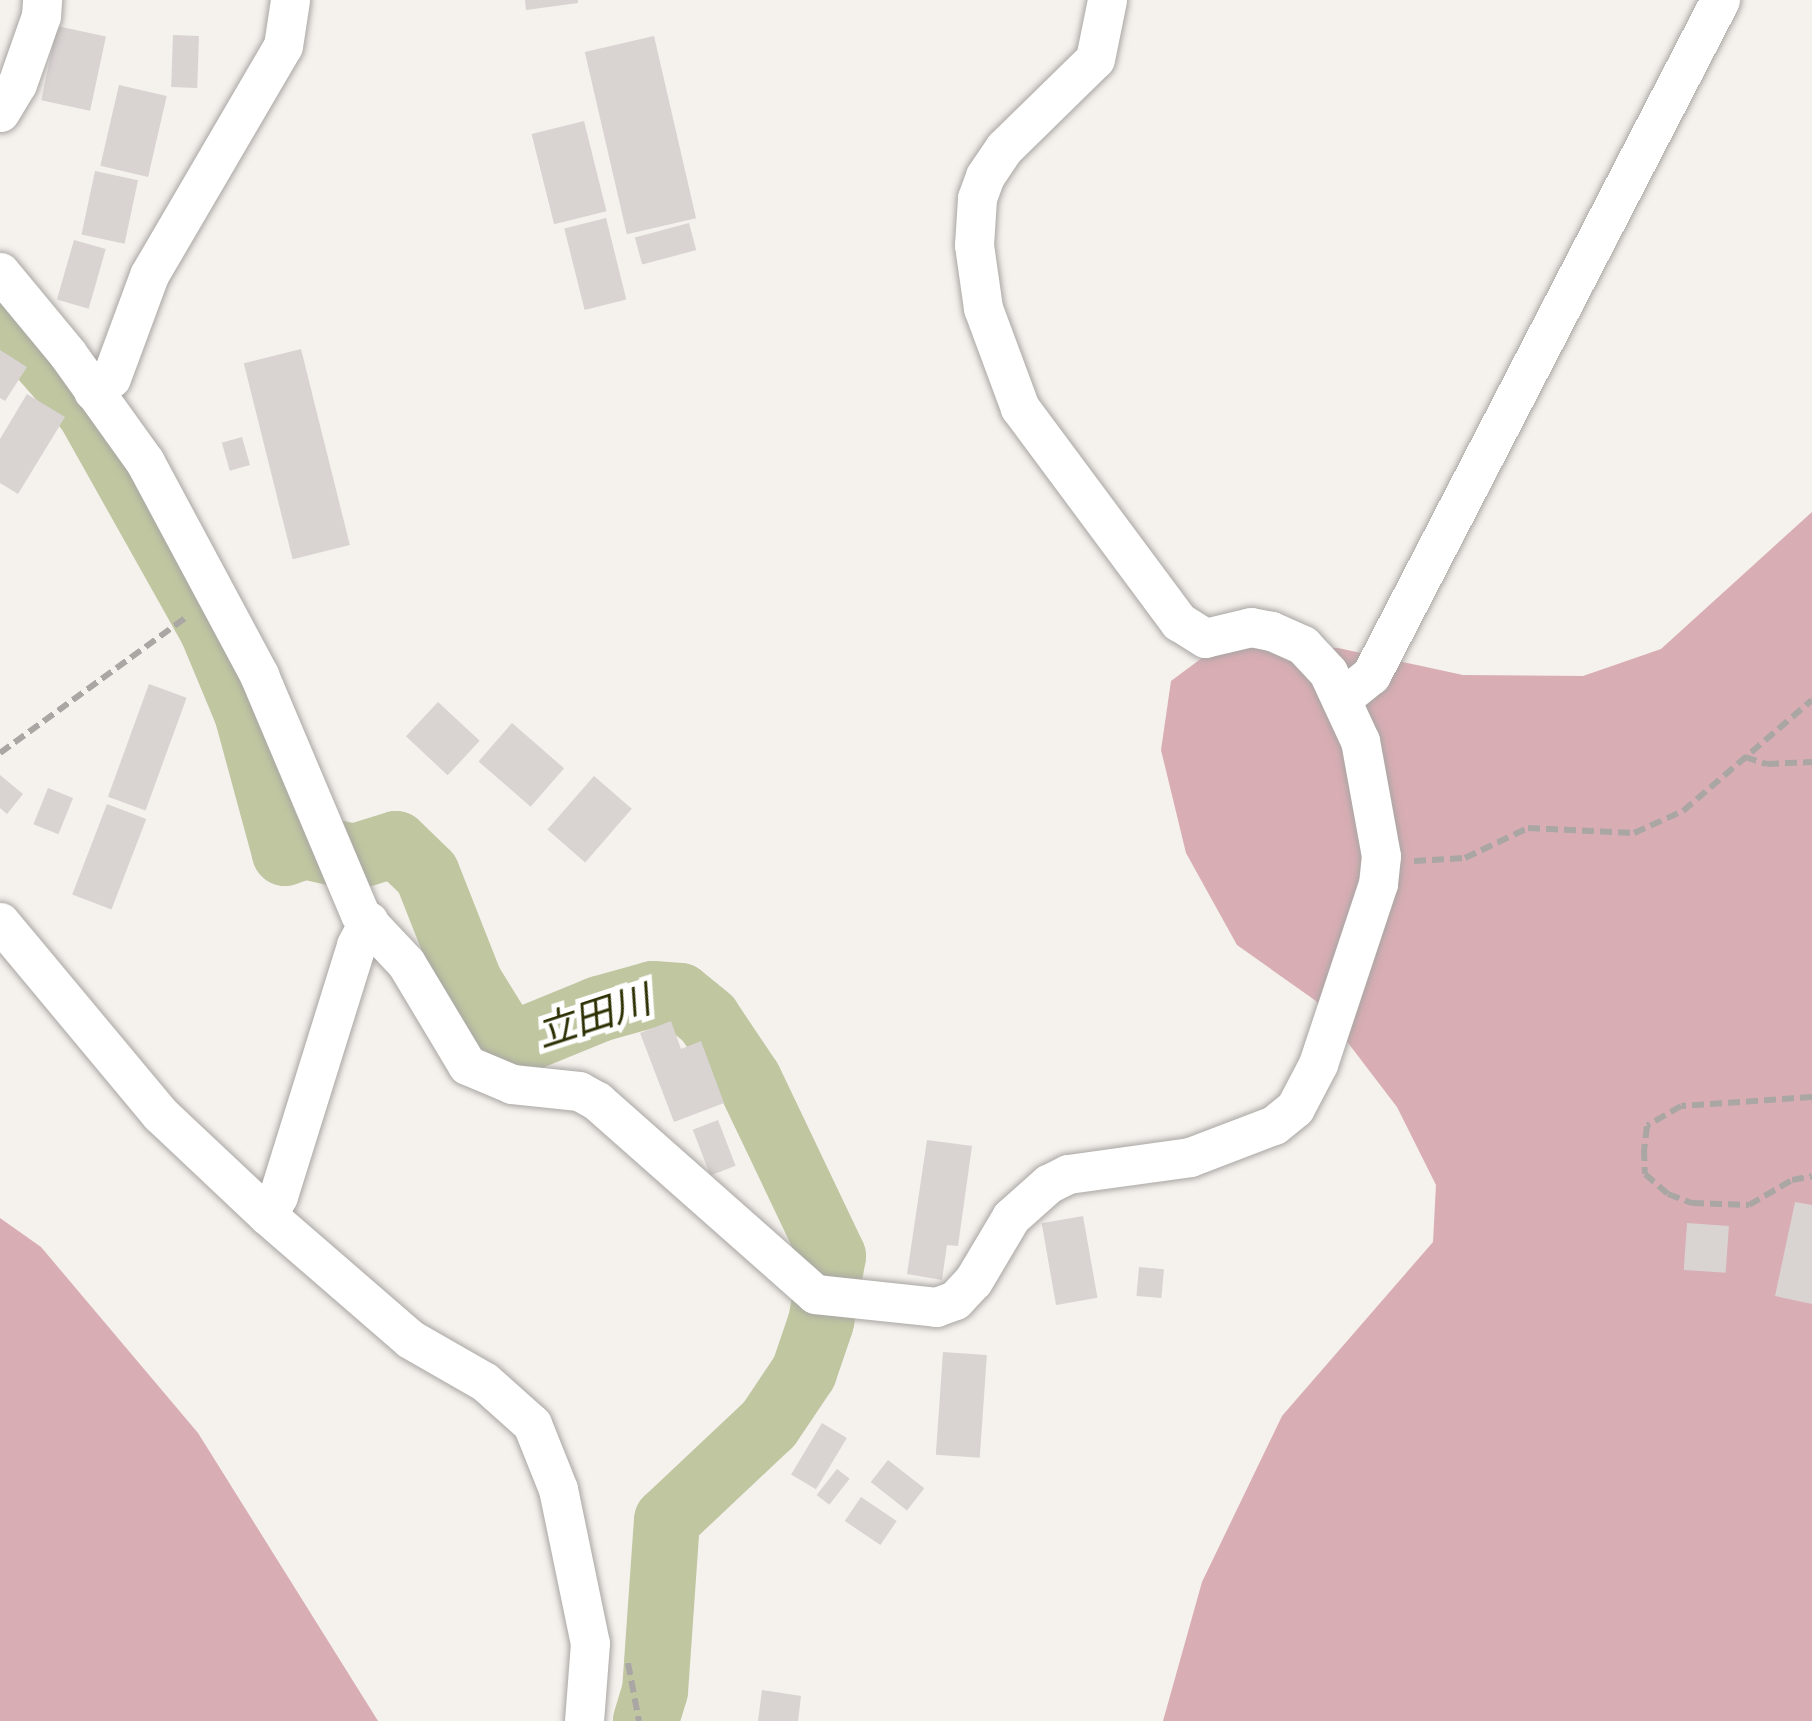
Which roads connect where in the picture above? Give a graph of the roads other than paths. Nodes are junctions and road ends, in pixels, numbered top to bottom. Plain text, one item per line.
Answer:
1 (41, 0) edge
2 (290, 0) edge
3 (1107, 0) edge
4 (1720, 0) edge
5 (0, 112) edge
6 (0, 272) edge
7 (93, 391) junction
8 (1342, 699) junction
9 (369, 921) junction
10 (0, 922) edge
11 (267, 1215) junction
12 (584, 1721) edge

1 - 5 street
2 - 7 street
3 - 8 street
4 - 8 street
6 - 7 street
7 - 9 street
8 - 9 street
9 - 11 street
10 - 11 street
11 - 12 street

